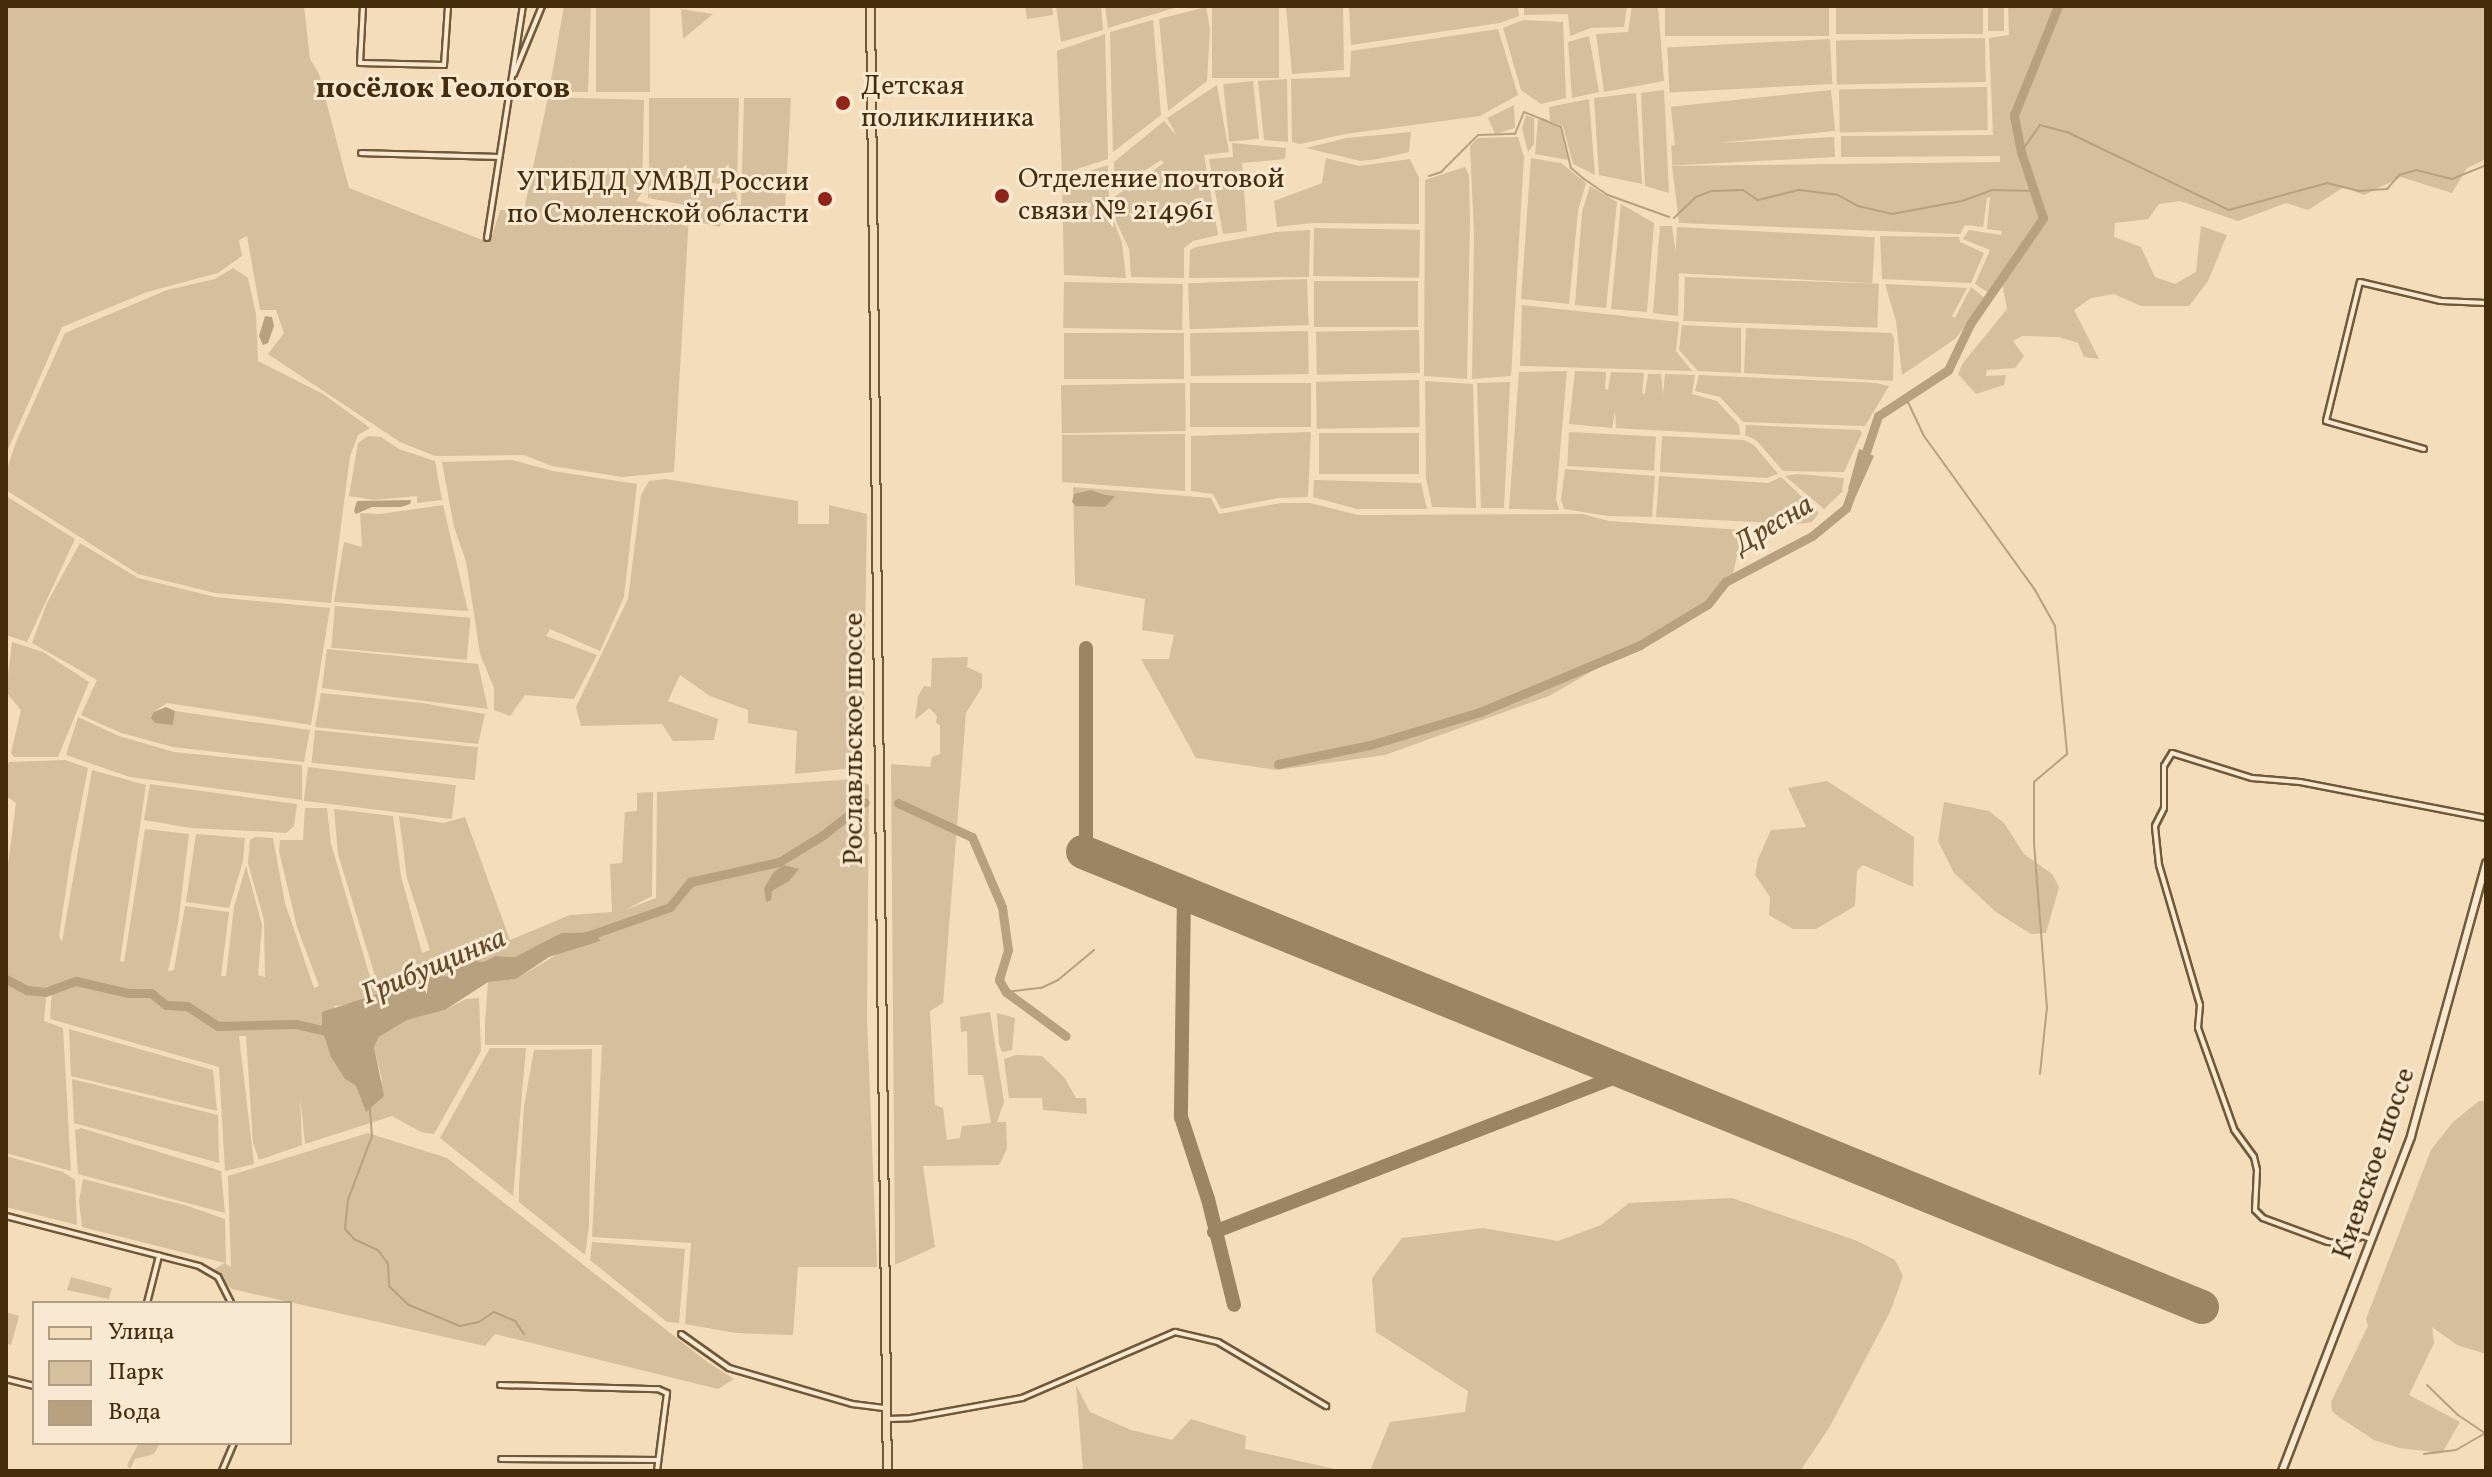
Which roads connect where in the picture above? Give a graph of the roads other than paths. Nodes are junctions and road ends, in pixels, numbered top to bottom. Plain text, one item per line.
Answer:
1 (363, 6) edge
2 (448, 6) edge
3 (523, 6) edge
4 (542, 6) edge
5 (870, 6) edge
6 (510, 84) junction
7 (361, 153) dead end
8 (497, 157) junction
9 (487, 238) dead end
10 (2486, 303) edge
11 (2424, 449) dead end
12 (2486, 818) edge
13 (2486, 863) edge
14 (6, 1216) edge
15 (2373, 1240) junction
16 (159, 1256) junction
17 (148, 1301) edge
18 (230, 1301) edge
19 (681, 1334) dead end
20 (6, 1379) edge
21 (500, 1385) dead end
22 (32, 1386) edge
23 (1326, 1406) dead end
24 (886, 1408) junction
25 (885, 1419) junction
26 (233, 1445) edge
27 (501, 1459) dead end
28 (659, 1460) junction
29 (224, 1470) edge
30 (657, 1471) edge
31 (887, 1471) edge
32 (2282, 1471) edge

1 - 2 street
3 - 6 street
4 - 6 street
5 - 24 main road, Рославльское шоссе
6 - 8 street
7 - 8 street
8 - 9 street
10 - 11 street
12 - 15 street
13 - 15 main road, Киевское шоссе
14 - 16 street
15 - 32 main road, Киевское шоссе
16 - 17 street
16 - 18 street
19 - 24 street
20 - 22 street
21 - 28 street
23 - 25 street
24 - 25 main road, Рославльское шоссе
25 - 31 main road, Рославльское шоссе
26 - 29 street
27 - 28 street
28 - 30 street

